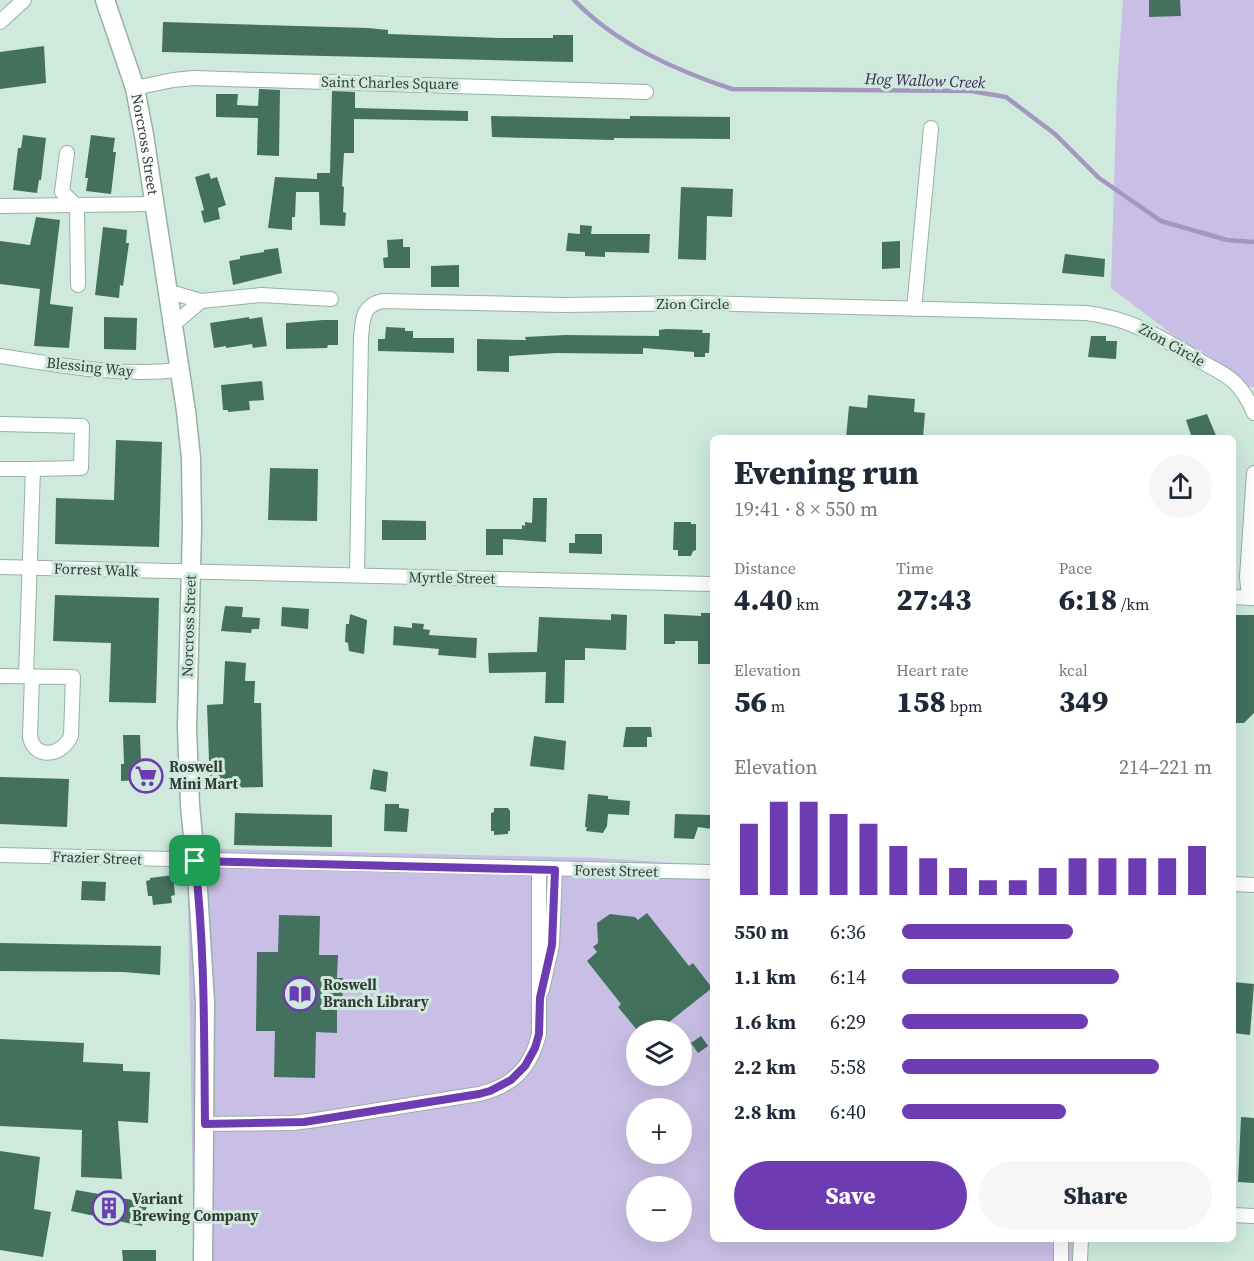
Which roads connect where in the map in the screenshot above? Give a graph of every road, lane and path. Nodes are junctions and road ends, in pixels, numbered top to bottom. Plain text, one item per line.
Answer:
1 (24, 0) edge
2 (105, 0) edge
3 (0, 22) edge
4 (135, 88) junction
5 (646, 92) dead end
6 (931, 128) dead end
7 (67, 153) dead end
8 (154, 204) junction
9 (77, 206) junction
10 (0, 207) edge
11 (78, 285) dead end
12 (167, 291) junction
13 (331, 299) dead end
14 (201, 301) junction
15 (914, 309) junction
16 (173, 325) junction
17 (0, 356) edge
18 (179, 370) junction
19 (1254, 413) edge
20 (0, 424) edge
21 (0, 469) edge
22 (33, 469) junction
23 (1254, 473) edge
24 (0, 567) edge
25 (30, 568) junction
26 (191, 572) junction
27 (357, 575) junction
28 (710, 584) edge
29 (1236, 597) edge
30 (1251, 598) edge
31 (0, 676) edge
32 (29, 676) junction
33 (0, 855) edge
34 (195, 861) junction
35 (539, 869) junction
36 (555, 870) junction
37 (710, 872) edge
38 (1236, 884) edge
39 (1254, 885) edge
40 (540, 998) junction
41 (205, 1124) junction
42 (1236, 1215) edge
43 (1254, 1216) edge
44 (1061, 1242) edge
45 (1082, 1242) edge
46 (203, 1261) edge
47 (1061, 1261) edge
48 (1080, 1261) edge

1 - 3 street
2 - 4 street, Norcross Street
4 - 5 street, Saint Charles Square
4 - 8 street, Norcross Street
6 - 15 street
7 - 9 street
8 - 9 street
8 - 12 street, Norcross Street
9 - 10 street
9 - 11 street
12 - 14 street
12 - 16 street, Norcross Street
13 - 14 street
14 - 16 street
15 - 19 street, Zion Circle
15 - 27 street, Zion Circle
16 - 18 street, Norcross Street
17 - 18 street, Blessing Way
18 - 26 street, Norcross Street
20 - 22 street
21 - 22 street
22 - 25 street
23 - 30 street
24 - 25 street, Forrest Walk
25 - 26 street, Forrest Walk
25 - 32 street
26 - 27 street, Myrtle Street
26 - 34 street, Norcross Street
27 - 28 street, Myrtle Street
29 - 30 street
31 - 32 street
32 - 32 street
33 - 34 street, Frazier Street
34 - 35 street, Forest Street
34 - 41 street, Norcross Street
35 - 36 street, Forest Street
35 - 40 street
36 - 37 street, Forest Street
36 - 40 street
38 - 39 street
40 - 41 street
41 - 46 street, Norcross Street
42 - 43 street
44 - 47 street
45 - 48 street

